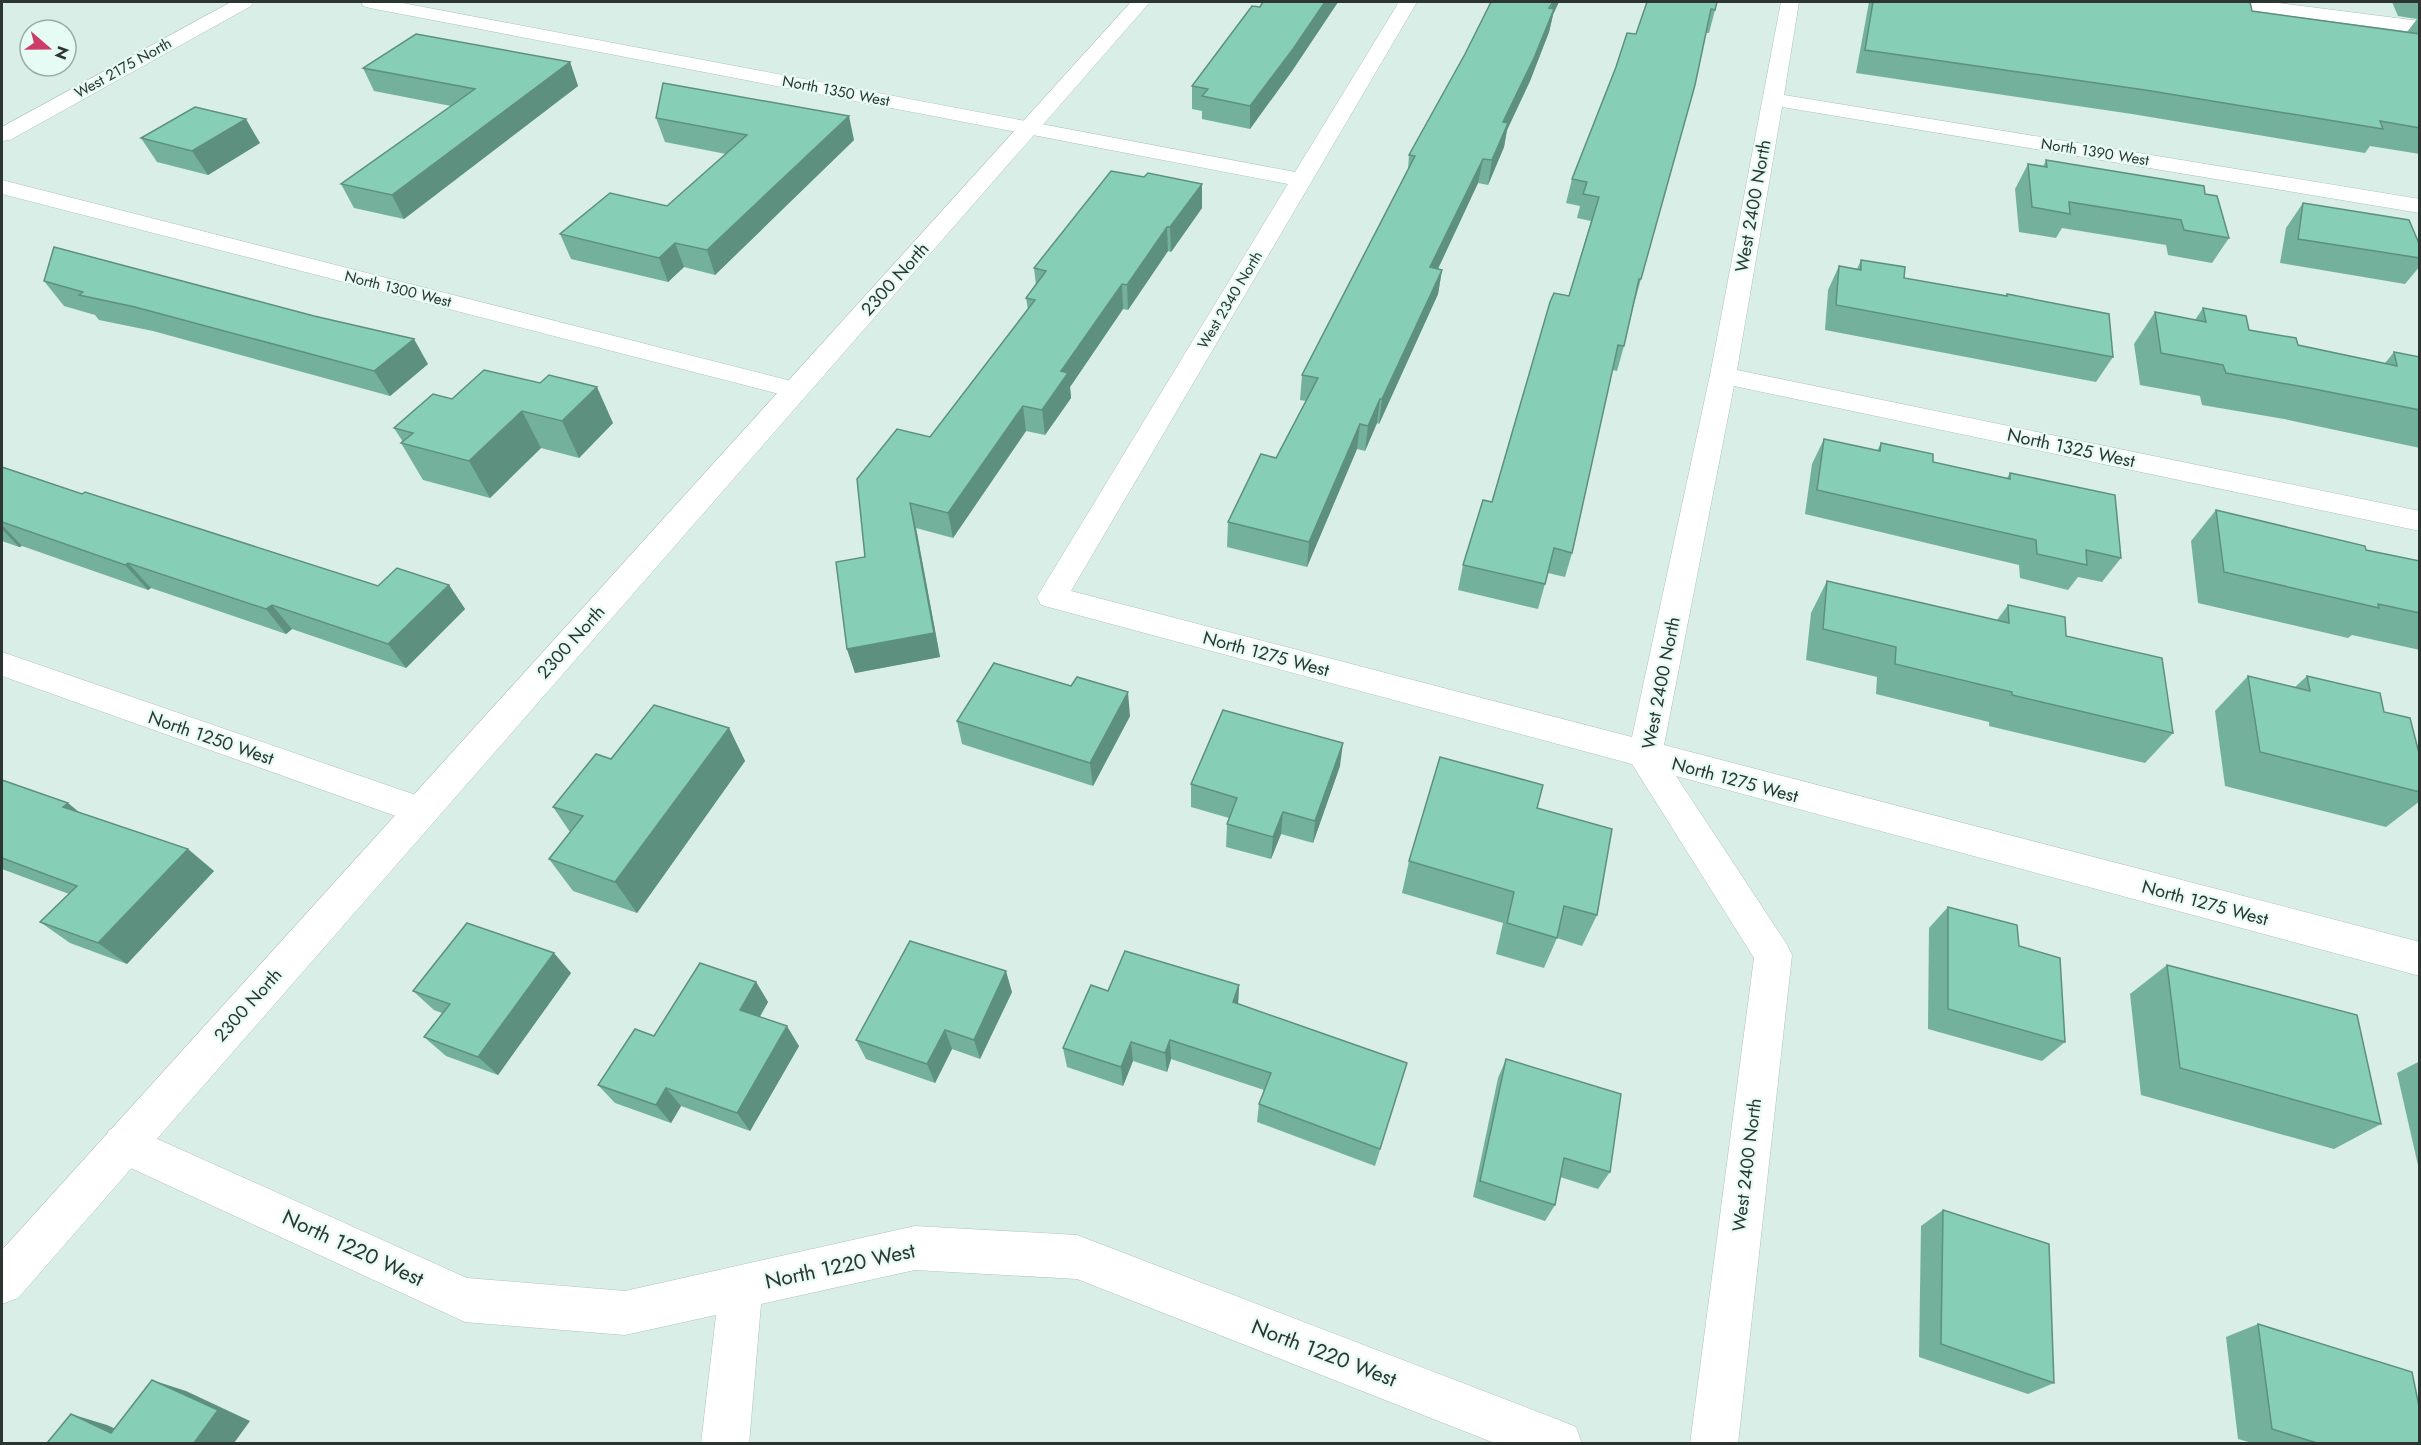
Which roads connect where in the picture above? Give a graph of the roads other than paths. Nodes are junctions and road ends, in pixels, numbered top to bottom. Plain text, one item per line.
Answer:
1 (244, 2) edge
2 (370, 2) edge
3 (1141, 2) edge
4 (1408, 2) edge
5 (1790, 2) edge
6 (2232, 2) edge
7 (2311, 7) edge
8 (2420, 27) edge
9 (1772, 99) junction
10 (1029, 128) junction
11 (2, 135) edge
12 (1302, 180) junction
13 (2, 187) edge
14 (2420, 206) edge
15 (1723, 375) junction
16 (795, 390) junction
17 (2420, 521) edge
18 (1052, 597) joint
19 (2, 664) edge
20 (1646, 756) junction
21 (421, 811) junction
22 (2420, 959) edge
23 (124, 1144) junction
24 (2, 1282) edge
25 (741, 1287) junction
26 (725, 1443) edge
27 (1559, 1443) edge
28 (1714, 1443) edge

1 - 11 street, West 2175 North
2 - 10 street, North 1350 West
3 - 10 street, 2300 North
4 - 12 street, West 2340 North
5 - 9 street, West 2400 North
6 - 7 street
7 - 8 street
9 - 14 street, North 1390 West
9 - 15 street, West 2400 North
10 - 12 street, North 1350 West
10 - 16 street, 2300 North
12 - 18 street, West 2340 North
13 - 16 street, North 1300 West
15 - 17 street, North 1325 West
15 - 20 street, West 2400 North
16 - 21 street, 2300 North
18 - 20 street, North 1275 West
19 - 21 street, North 1250 West
20 - 22 street, North 1275 West
20 - 28 street, West 2400 North
21 - 23 street, 2300 North
23 - 24 street, 2300 North
23 - 25 street, North 1220 West
25 - 26 street
25 - 27 street, North 1220 West

